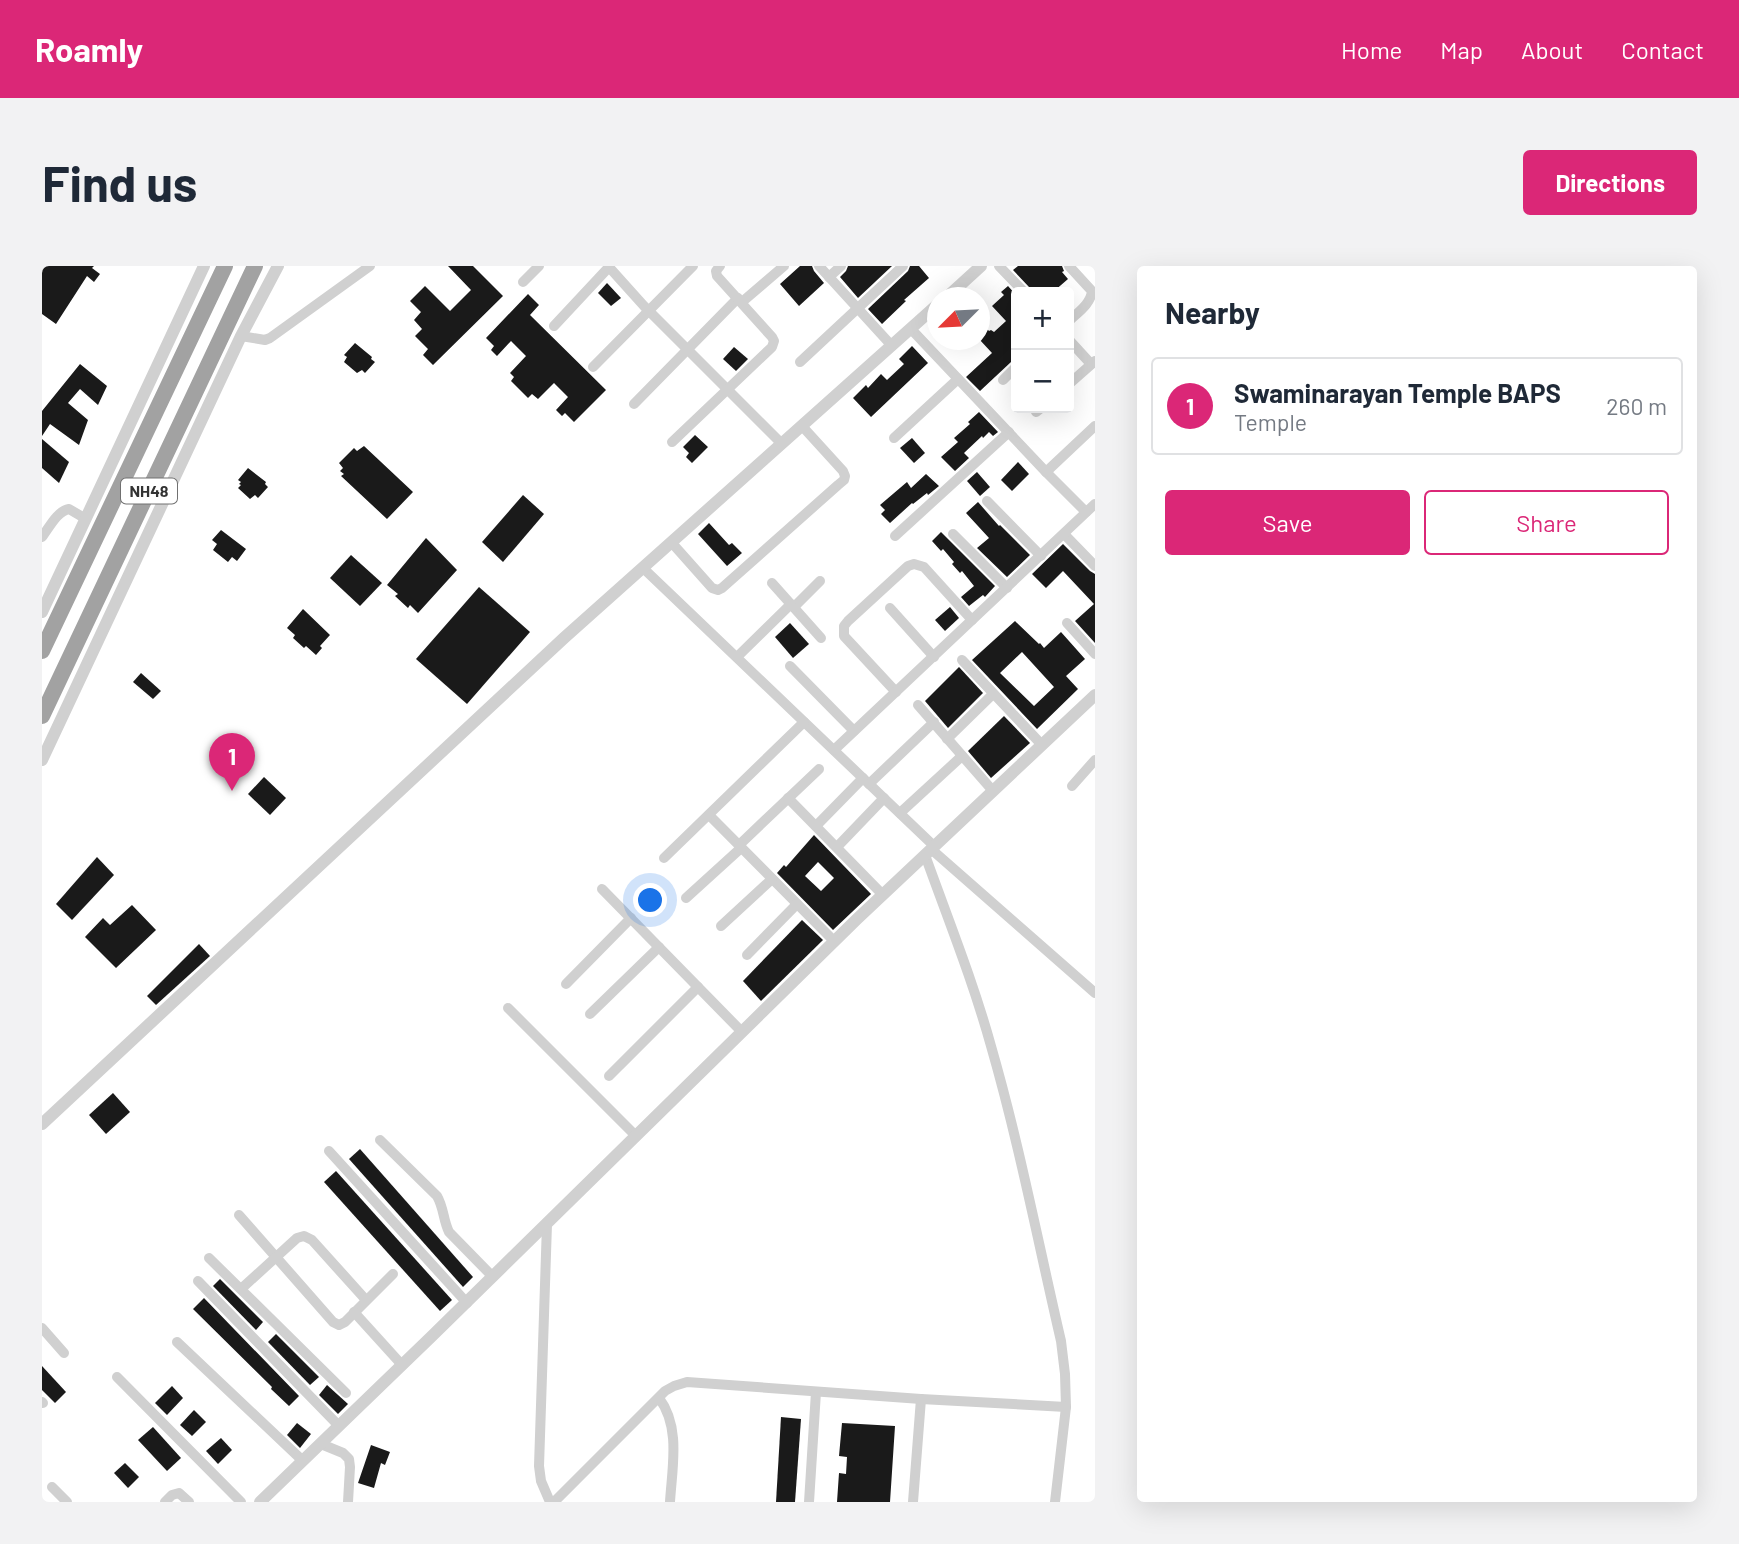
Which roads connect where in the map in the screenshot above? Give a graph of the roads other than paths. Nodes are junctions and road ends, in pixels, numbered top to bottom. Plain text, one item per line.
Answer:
1 (204, 266) edge
2 (225, 266) edge
3 (255, 266) edge
4 (278, 266) edge
5 (369, 266) edge
6 (539, 266) edge
7 (693, 266) edge
8 (720, 266) edge
9 (784, 266) edge
10 (820, 266) edge
11 (841, 266) edge
12 (903, 266) edge
13 (999, 266) edge
14 (1069, 266) edge
15 (609, 267) edge
16 (973, 268) edge
17 (829, 277) junction
18 (523, 282) dead end
19 (956, 287) edge
20 (1019, 287) edge
21 (740, 300) junction
22 (858, 307) junction
23 (649, 310) junction
24 (927, 314) edge
25 (1074, 316) edge
26 (554, 326) dead end
27 (911, 329) junction
28 (240, 336) junction
29 (1074, 345) edge
30 (892, 346) junction
31 (687, 349) junction
32 (800, 362) dead end
33 (1093, 365) edge
34 (593, 367) dead end
35 (1011, 372) edge
36 (958, 379) junction
37 (1003, 380) dead end
38 (1074, 380) edge
39 (727, 388) junction
40 (634, 404) dead end
41 (802, 426) junction
42 (1095, 426) edge
43 (1009, 432) junction
44 (894, 439) dead end
45 (672, 442) dead end
46 (782, 444) junction
47 (1046, 472) junction
48 (987, 501) dead end
49 (1095, 504) edge
50 (1086, 512) junction
51 (86, 519) junction
52 (953, 534) dead end
53 (1064, 534) junction
54 (895, 536) dead end
55 (42, 537) edge
56 (671, 543) junction
57 (1041, 556) junction
58 (1095, 566) edge
59 (643, 568) junction
60 (820, 581) dead end
61 (772, 583) dead end
62 (1007, 588) junction
63 (792, 606) junction
64 (890, 608) dead end
65 (42, 612) edge
66 (972, 620) junction
67 (1067, 623) dead end
68 (821, 638) dead end
69 (42, 651) edge
70 (1095, 654) edge
71 (737, 657) junction
72 (933, 657) junction
73 (962, 660) dead end
74 (790, 666) dead end
75 (896, 692) junction
76 (993, 694) junction
77 (1094, 698) edge
78 (918, 705) dead end
79 (42, 716) edge
80 (804, 722) junction
81 (934, 723) junction
82 (854, 731) junction
83 (947, 739) junction
84 (1042, 745) junction
85 (834, 750) junction
86 (962, 756) junction
87 (42, 760) edge
88 (1095, 760) edge
89 (819, 769) dead end
90 (866, 781) junction
91 (1072, 786) dead end
92 (993, 791) junction
93 (788, 798) junction
94 (884, 798) junction
95 (900, 813) junction
96 (709, 815) junction
97 (816, 826) junction
98 (740, 846) junction
99 (837, 847) junction
100 (930, 850) junction
101 (664, 858) dead end
102 (772, 879) junction
103 (603, 889) dead end
104 (883, 895) junction
105 (686, 898) dead end
106 (797, 904) junction
107 (631, 918) junction
108 (721, 926) dead end
109 (834, 941) junction
110 (659, 947) junction
111 (747, 954) dead end
112 (566, 984) dead end
113 (698, 987) junction
114 (1095, 993) edge
115 (508, 1008) dead end
116 (590, 1013) dead end
117 (742, 1032) junction
118 (609, 1076) dead end
119 (42, 1124) edge
120 (636, 1136) junction
121 (380, 1140) dead end
122 (329, 1151) dead end
123 (239, 1215) dead end
124 (547, 1224) junction
125 (276, 1256) junction
126 (209, 1258) dead end
127 (393, 1274) dead end
128 (493, 1277) junction
129 (198, 1281) dead end
130 (241, 1289) junction
131 (366, 1300) junction
132 (467, 1303) junction
133 (354, 1312) junction
134 (42, 1328) edge
135 (177, 1342) dead end
136 (64, 1353) dead end
137 (402, 1366) junction
138 (117, 1377) dead end
139 (816, 1392) junction
140 (346, 1393) dead end
141 (659, 1398) junction
142 (920, 1399) junction
143 (1066, 1407) junction
144 (339, 1426) junction
145 (321, 1444) junction
146 (303, 1461) junction
147 (52, 1486) dead end
148 (67, 1502) edge
149 (165, 1502) edge
150 (189, 1502) edge
151 (241, 1502) edge
152 (260, 1502) edge
153 (348, 1502) edge
154 (552, 1502) edge
155 (670, 1502) edge
156 (809, 1502) edge
157 (913, 1502) edge
158 (1055, 1502) edge

1 - 51 street
2 - 69 highway, NH48
3 - 79 highway, NH48
4 - 28 street
5 - 28 street
6 - 18 street
7 - 23 street
8 - 21 street
9 - 21 street
10 - 17 street
11 - 17 street
12 - 22 street
13 - 20 street
14 - 25 street
15 - 23 street
15 - 26 street
16 - 19 street
17 - 22 street
21 - 31 street
21 - 39 street
22 - 30 street
22 - 32 street
23 - 31 street
23 - 34 street
24 - 27 street
27 - 30 street
27 - 36 street
28 - 87 street
29 - 33 street
30 - 41 street
31 - 39 street
31 - 40 street
33 - 38 street
35 - 37 street
36 - 43 street
36 - 44 street
39 - 45 street
39 - 46 street
41 - 46 street
41 - 56 street
42 - 47 street
43 - 47 street
43 - 54 street
46 - 56 street
47 - 50 street
48 - 57 street
49 - 50 street
50 - 53 street
51 - 55 street
51 - 65 street
52 - 62 street
53 - 57 street
53 - 58 street
56 - 59 street
57 - 62 street
59 - 71 street
59 - 119 street
60 - 63 street
61 - 63 street
62 - 66 street
63 - 68 street
63 - 71 street
64 - 72 street
66 - 72 street
66 - 75 street
67 - 70 street
71 - 80 street
72 - 75 street
73 - 76 street
74 - 82 street
75 - 82 street
76 - 83 street
76 - 84 street
77 - 84 street
78 - 81 street
80 - 85 street
80 - 96 street
81 - 83 street
81 - 90 street
82 - 85 street
83 - 86 street
84 - 92 street
85 - 90 street
86 - 92 street
86 - 95 street
88 - 91 street
89 - 93 street
90 - 94 street
90 - 97 street
92 - 100 street
93 - 97 street
93 - 98 street
94 - 95 street
94 - 99 street
95 - 100 street
96 - 98 street
96 - 101 street
97 - 99 street
98 - 102 street
98 - 105 street
99 - 104 street
100 - 104 street
100 - 114 street
100 - 143 street
102 - 106 street
102 - 108 street
103 - 107 street
104 - 109 street
106 - 109 street
106 - 111 street
107 - 110 street
107 - 112 street
109 - 117 street
110 - 113 street
110 - 116 street
113 - 117 street
113 - 118 street
115 - 120 street
117 - 120 street
120 - 124 street
121 - 128 street
122 - 132 street
123 - 125 street
124 - 128 street
124 - 154 street
125 - 130 street
125 - 131 street
125 - 133 street
126 - 130 street
127 - 131 street
128 - 132 street
129 - 144 street
130 - 140 street
131 - 133 street
132 - 137 street
133 - 137 street
134 - 136 street
135 - 146 street
137 - 144 street
138 - 151 street
139 - 141 street
139 - 142 street
139 - 156 street
141 - 154 street
141 - 155 street
142 - 143 street
142 - 157 street
143 - 158 street
144 - 145 street
145 - 146 street
145 - 153 street
146 - 152 street
147 - 148 street
149 - 150 street

